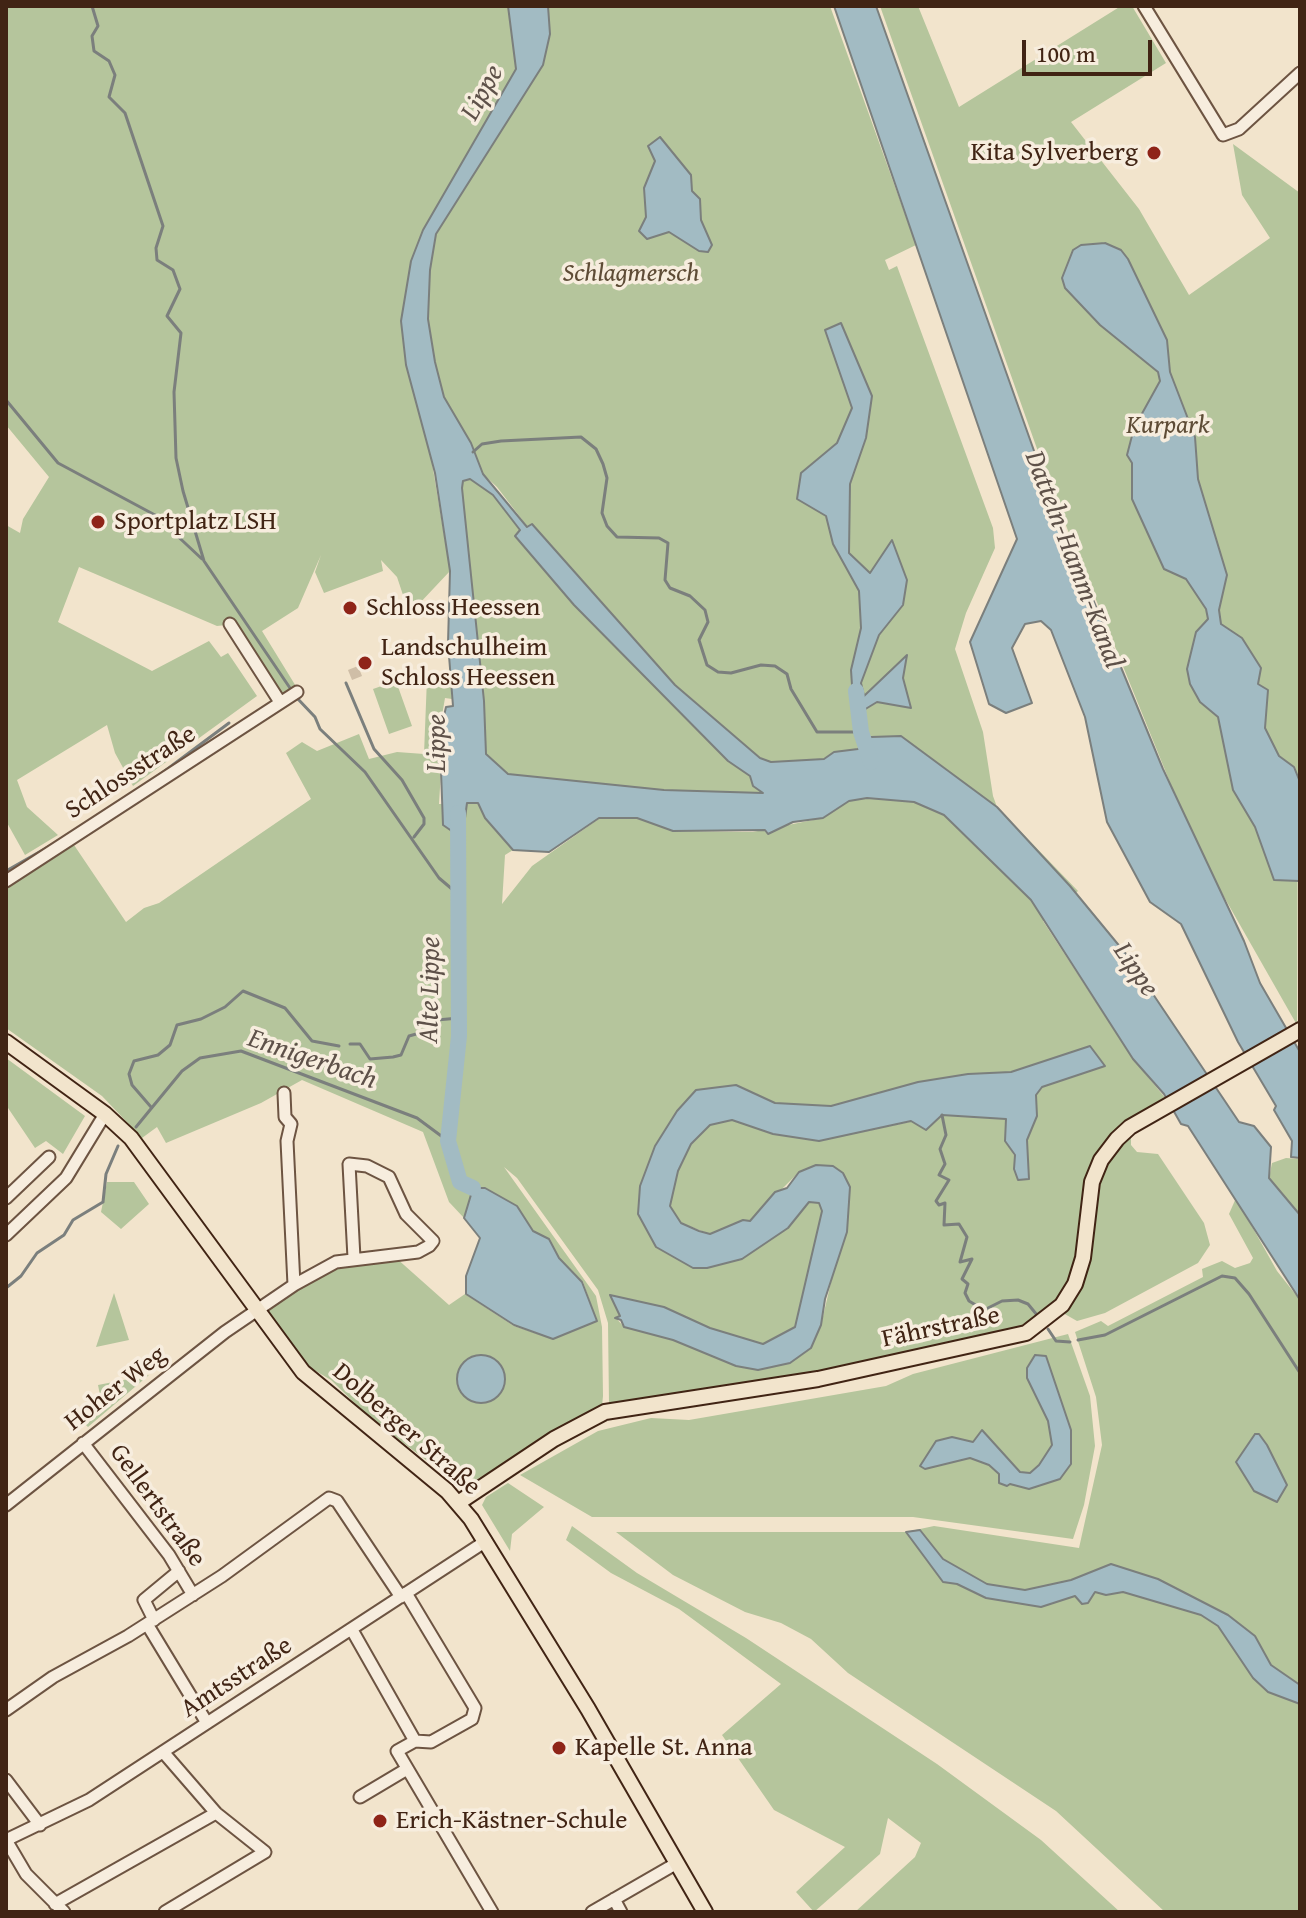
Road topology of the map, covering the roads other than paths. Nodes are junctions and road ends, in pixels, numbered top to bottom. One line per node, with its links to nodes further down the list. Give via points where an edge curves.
1 (1144, 6): 2 (street, via 1223,135 1239,129)
2 (1300, 73)
3 (230, 624): 4 (street, Schlossstraße, via 289,697)
4 (6, 881)
5 (1300, 1030): 16 (main road, Fährstraße, via 1124,1131 1101,1160 1091,1191 1075,1284 1062,1305 1026,1333 818,1379 605,1412 563,1433)
6 (6, 1042): 8 (main road, Dolberger Straße)
7 (284, 1093): 13 (street, via 285,1117 291,1124 287,1141)
8 (105, 1114): 11 (street, via 66,1178); 14 (main road, Dolberger Straße, via 131,1138)
9 (49, 1157): 10 (street)
10 (6, 1198)
11 (6, 1235)
12 (354, 1258): 12 (street, Hoher Weg, via 352,1209 349,1164 389,1177 406,1214 433,1241 418,1252); 13 (street, Hoher Weg)
13 (294, 1285): 14 (street, Hoher Weg)
14 (255, 1309): 15 (street, Hoher Weg); 16 (main road, Dolberger Straße, via 303,1372)
15 (83, 1443): 17 (street, Hoher Weg); 19 (street, Gellertstraße)
16 (458, 1503): 18 (main road, Dolberger Straße)
17 (6, 1505)
18 (486, 1541): 21 (street, Amtsstraße); 34 (main road, Dolberger Straße)
19 (179, 1571): 20 (street, Gellertstraße); 22 (street, via 144,1600)
20 (193, 1595): 21 (street, via 332,1497); 22 (street)
21 (404, 1595): 23 (street, Amtsstraße); 26 (street, via 475,1712 472,1719 431,1742)
22 (150, 1622): 24 (street); 25 (street)
23 (352, 1630): 25 (street, Amtsstraße); 26 (street)
24 (6, 1710)
25 (207, 1723): 27 (street, Amtsstraße)
26 (415, 1741): 28 (street, via 397,1751)
27 (164, 1753): 31 (street); 32 (street, Amtsstraße)
28 (407, 1769): 30 (street); 37 (street)
29 (6, 1780): 32 (street)
30 (360, 1797)
31 (216, 1813): 36 (street); 38 (street, via 265,1852)
32 (40, 1825): 33 (street, Amtsstraße)
33 (6, 1840): 36 (street, via 26,1874)
34 (677, 1863): 35 (street); 42 (main road, Dolberger Straße)
35 (614, 1899): 40 (street); 41 (street)
36 (60, 1908)
37 (489, 1908): 39 (street)
38 (165, 1912)
39 (474, 1912)
40 (592, 1912)
41 (621, 1912)
42 (705, 1912)

